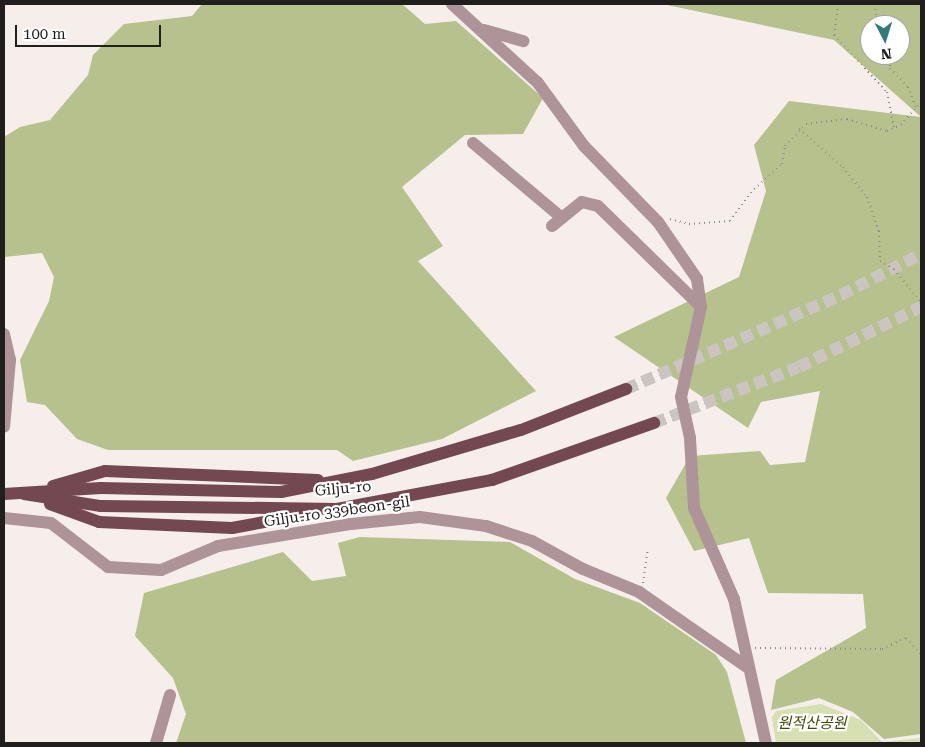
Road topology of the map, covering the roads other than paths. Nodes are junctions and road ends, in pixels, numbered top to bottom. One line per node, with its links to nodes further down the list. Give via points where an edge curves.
1 (452, 4): 2 (street)
2 (477, 27): 3 (street); 7 (street, via 538,83 589,152 658,222 697,279)
3 (523, 41)
4 (473, 143): 5 (street)
5 (562, 218): 6 (street); 7 (street, via 582,202 598,206)
6 (552, 226)
7 (701, 307): 16 (street, via 681,380 694,508 734,599)
8 (4, 334): 11 (street, via 10,360)
9 (626, 388): 13 (main road, Gilju-ro, via 521,430 341,481 105,471)
10 (654, 423): 14 (main road, Gilju-ro, via 492,480)
11 (4, 427)
12 (4, 494): 13 (main road, Gilju-ro)
13 (24, 494): 14 (main road, Gilju-ro, via 101,506); 14 (main road, via 99,522 232,528)
14 (337, 508)
15 (4, 518): 16 (street, Gilju-ro 339beon-gil, via 51,523 108,567 161,570 218,546 351,524 439,519 511,533 633,590)
16 (747, 667): 19 (street)
17 (170, 695): 18 (street)
18 (156, 743)
19 (766, 743)

